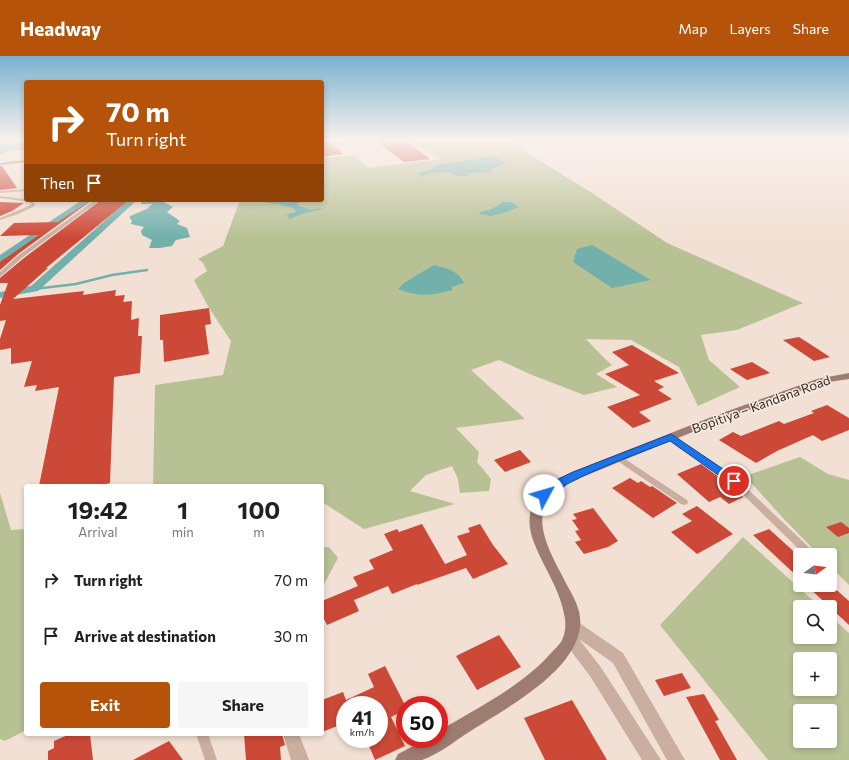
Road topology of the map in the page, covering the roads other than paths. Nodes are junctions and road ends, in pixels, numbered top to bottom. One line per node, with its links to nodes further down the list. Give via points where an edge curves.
1 (24, 190): 2 (lane)
2 (0, 192)
3 (0, 197): 4 (lane)
4 (24, 200)
5 (32, 202): 7 (lane, via 33,206)
6 (95, 202): 8 (lane, via 21,256)
7 (0, 219)
8 (0, 275)
9 (849, 376): 10 (main road, Bopitiya – Kandana Road, via 820,381)
10 (671, 437): 11 (main road, Bopitiya – Kandana Road); 13 (lane, via 734,481)
11 (619, 458): 12 (lane); 14 (main road, Bopitiya – Kandana Road, via 560,483 544,495 537,512 536,527 542,548 570,604)
12 (684, 502)
13 (804, 548)
14 (571, 632): 19 (main road, via 568,645 544,672 495,706); 20 (street); 21 (street, via 618,658)
15 (203, 736): 17 (lane)
16 (292, 736): 18 (street)
17 (210, 760)
18 (300, 760)
19 (404, 760)
20 (652, 760)
21 (676, 760)

